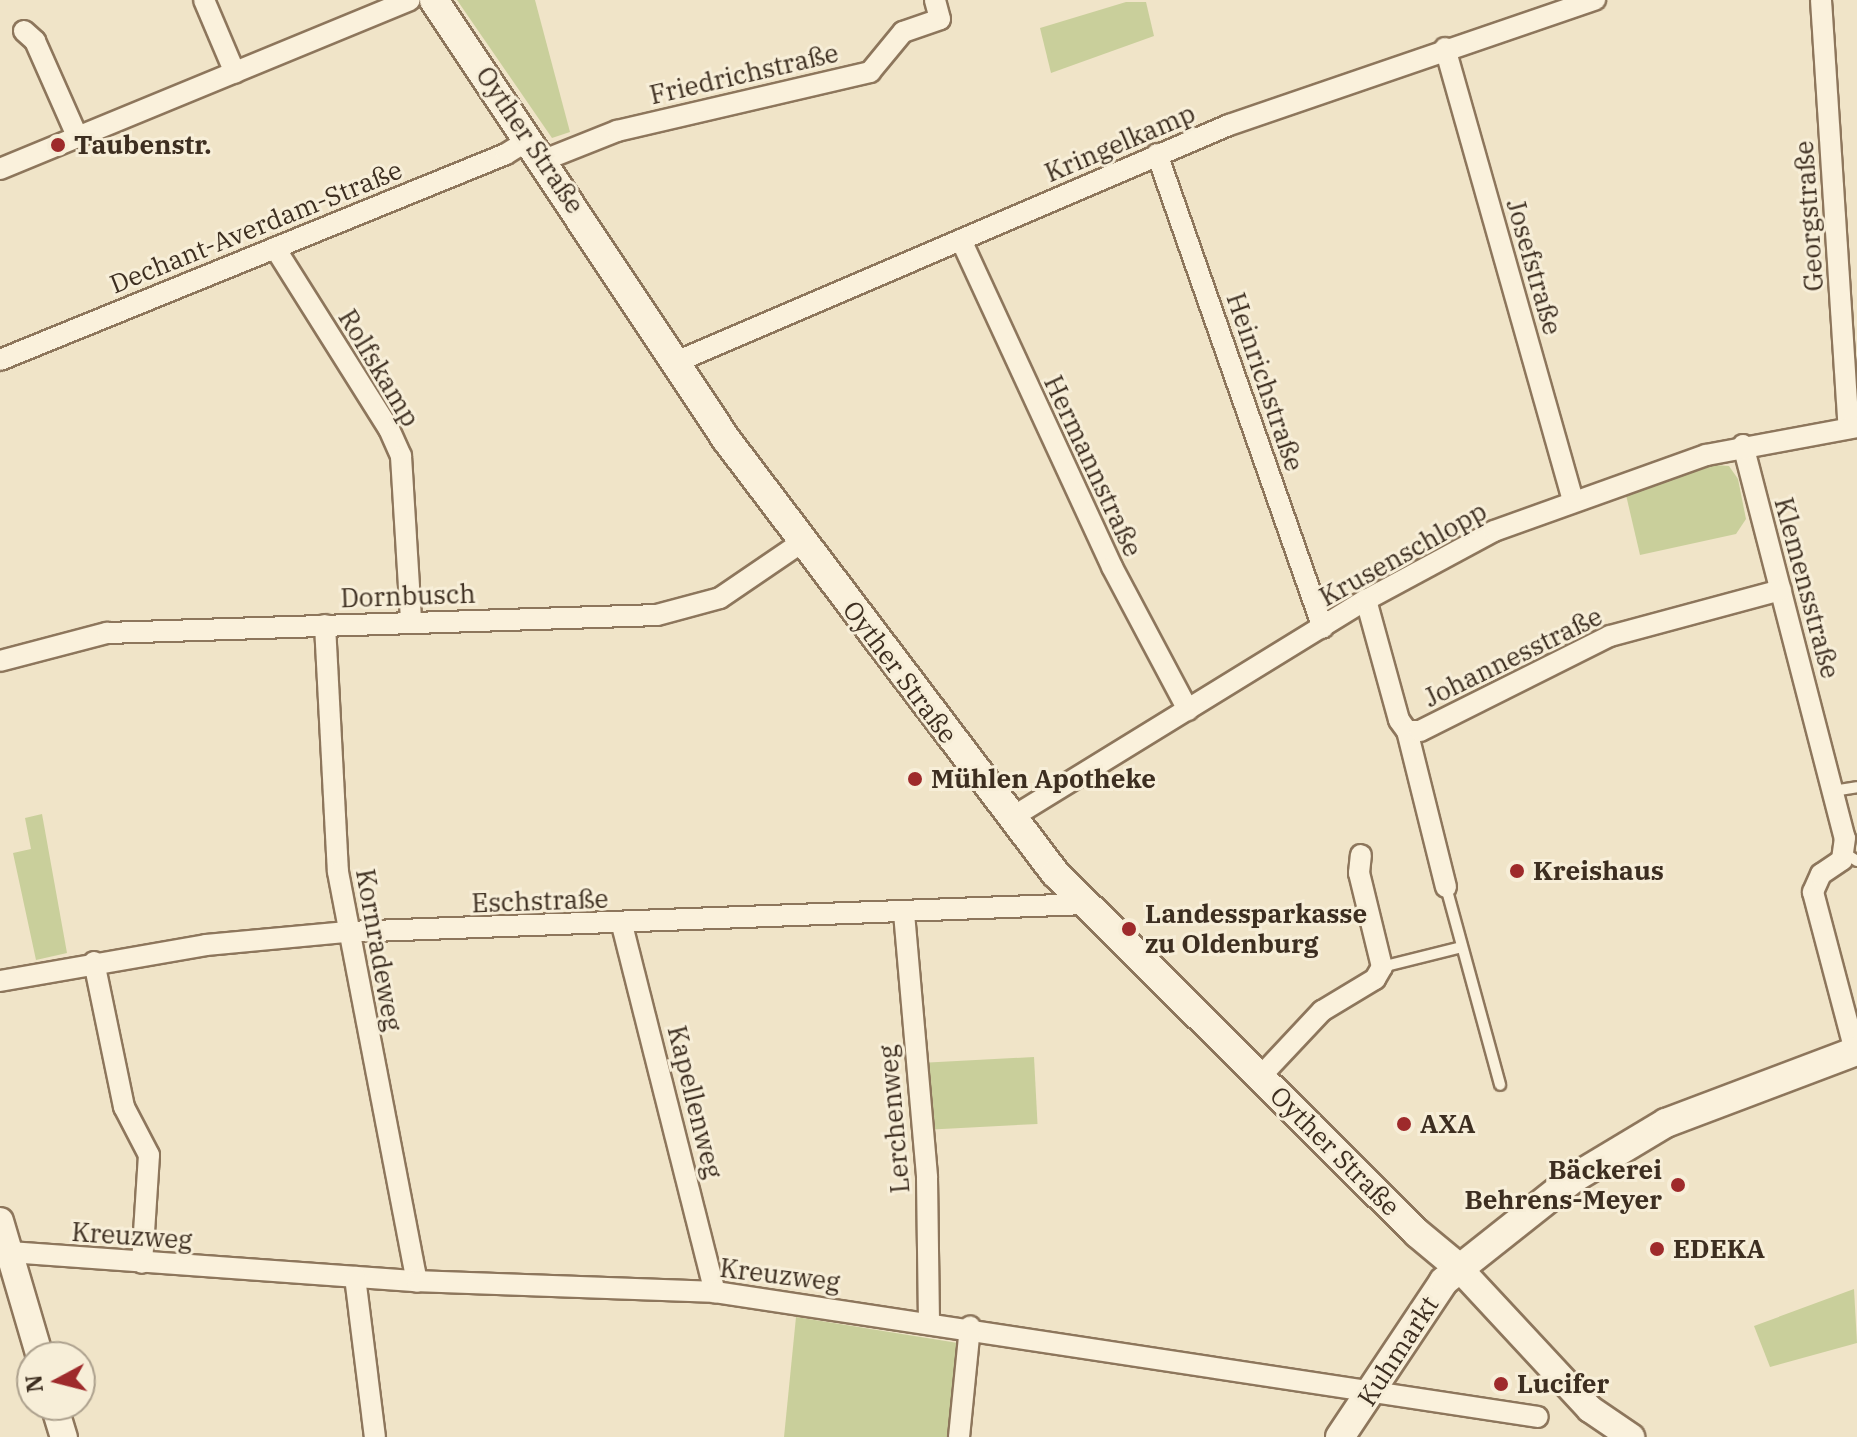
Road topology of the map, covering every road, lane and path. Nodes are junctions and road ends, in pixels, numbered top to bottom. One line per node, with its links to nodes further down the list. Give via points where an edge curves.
1 (204, 0): 9 (street)
2 (410, 0): 9 (street)
3 (434, 0): 11 (main road, Oyther Straße)
4 (1595, 0): 8 (street, Kringelkamp)
5 (1821, 0): 18 (street, Georgstraße)
6 (938, 10): 11 (street, Friedrichstraße, via 903,32 870,72)
7 (24, 31): 10 (street, via 35,41)
8 (1445, 48): 12 (street, Kringelkamp); 20 (street, Josefstraße)
9 (235, 73): 10 (street)
10 (77, 136): 13 (street)
11 (537, 150): 15 (street, Dechant-Averdam-Straße); 17 (main road, Oyther Straße)
12 (1157, 154): 14 (street, Kringelkamp); 26 (street, Heinrichstraße)
13 (0, 169)
14 (961, 240): 17 (street, Kringelkamp); 28 (street, Hermannstraße, via 1112,567)
15 (275, 248): 16 (street, Dechant-Averdam-Straße); 24 (street, Rolfskamp, via 401,456)
16 (0, 360)
17 (676, 362): 21 (main road, Oyther Straße)
18 (1853, 428): 19 (street, Krusenschlopp)
19 (1743, 445): 20 (street, Krusenschlopp); 22 (street, Klemensstraße)
20 (1573, 499): 23 (street, Krusenschlopp, via 1453,551)
21 (802, 542): 24 (street, Dornbusch, via 746,585 691,608 657,615); 32 (main road, Oyther Straße)
22 (1781, 590): 29 (street, Johannesstraße, via 1610,636 1420,731); 31 (street, Klemensstraße)
23 (1366, 600): 26 (street, Krusenschlopp); 29 (street, Johannesstraße, via 1399,720)
24 (411, 621): 25 (street, Dornbusch)
25 (325, 625): 27 (street, Dornbusch, via 107,633); 39 (street, Kornradeweg, via 332,809)
26 (1323, 628): 28 (street, Krusenschlopp)
27 (0, 661)
28 (1188, 710): 32 (street, Krusenschlopp)
29 (1407, 731): 35 (street, Johannesstraße)
30 (1857, 787): 31 (lane)
31 (1833, 791): 34 (street, Klemensstraße)
32 (1011, 818): 36 (main road, Oyther Straße)
33 (1361, 855): 42 (street, via 1359,873)
34 (1851, 857): 44 (street, Klemensstraße, via 1814,881 1813,892)
35 (1446, 887): 40 (lane)
36 (1085, 904): 37 (street, Eschstraße); 45 (main road, Oyther Straße)
37 (904, 913): 38 (street, Eschstraße); 54 (street, Lerchenweg, via 927,1178)
38 (622, 925): 39 (street, Eschstraße); 53 (street, Kapellenweg)
39 (347, 932): 41 (street, Eschstraße); 52 (street, Kornradeweg)
40 (1462, 947): 42 (lane); 46 (lane)
41 (94, 962): 43 (street, Eschstraße); 49 (street, via 124,1107 149,1155)
42 (1382, 967): 45 (street, via 1375,979 1322,1011)
43 (0, 981)
44 (1856, 1051): 50 (main road, Kuhmarkt, via 1666,1123 1574,1178)
45 (1260, 1077): 50 (main road, Oyther Straße)
46 (1500, 1085)
47 (0, 1221): 48 (street)
48 (9, 1252): 49 (street, Kreuzweg); 56 (street)
49 (142, 1263): 51 (street, Kreuzweg)
50 (1458, 1267): 57 (main road, Kuhmarkt); 62 (street, via 1590,1409)
51 (355, 1277): 52 (street, Kreuzweg); 59 (street)
52 (417, 1281): 53 (street, Kreuzweg)
53 (715, 1292): 54 (street, Kreuzweg)
54 (929, 1321): 55 (street, Kreuzweg)
55 (970, 1327): 57 (street, Kreuzweg); 60 (street)
56 (35, 1341)
57 (1370, 1393): 58 (street, Kreuzweg); 61 (main road, Kuhmarkt)
58 (1538, 1417)
59 (375, 1437)
60 (959, 1437)
61 (1340, 1437)
62 (1631, 1437)

